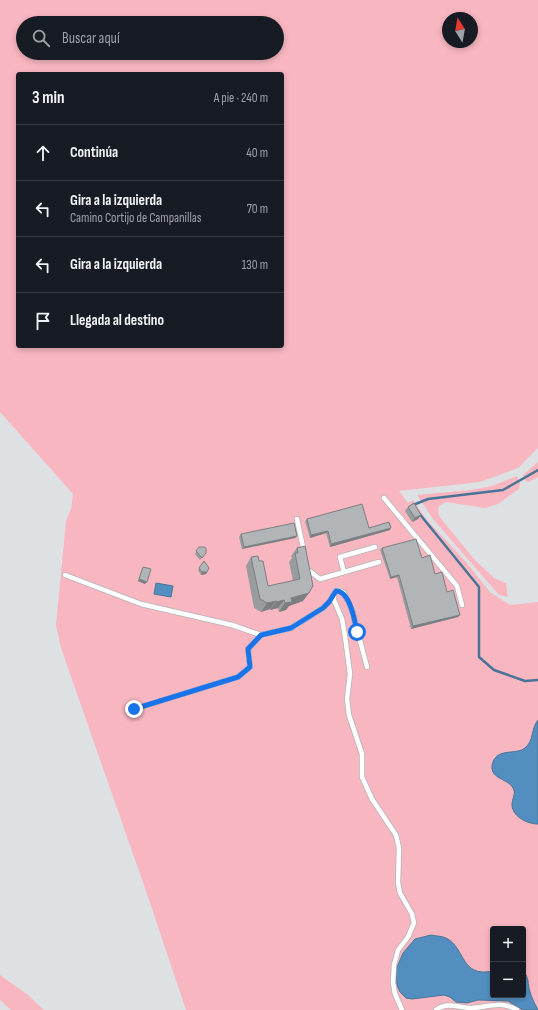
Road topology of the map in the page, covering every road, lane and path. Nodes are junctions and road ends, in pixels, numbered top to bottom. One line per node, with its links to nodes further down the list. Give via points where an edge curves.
1 (384, 498): 10 (lane, via 457,586)
2 (297, 519): 4 (lane)
3 (375, 547): 7 (lane, via 340,557)
4 (306, 558)
5 (380, 562): 7 (lane)
6 (307, 564): 7 (lane, via 308,570 320,579)
7 (344, 572)
8 (65, 575): 11 (lane, via 141,604 232,625)
9 (334, 594): 11 (lane, via 323,608 291,628); 12 (lane, via 336,591 344,593 349,602); 14 (lane, via 345,636 350,674 347,699 349,715 362,754 362,777 372,799 396,835 399,848 400,893 414,923 398,950 394,965 393,983)
10 (462, 605)
11 (261, 635): 13 (lane, via 248,649 250,667 238,677)
12 (367, 667)
13 (134, 709)
14 (402, 1010)
15 (436, 1010): 16 (lane, via 444,1005 470,1008 494,1004)
16 (518, 1010)

